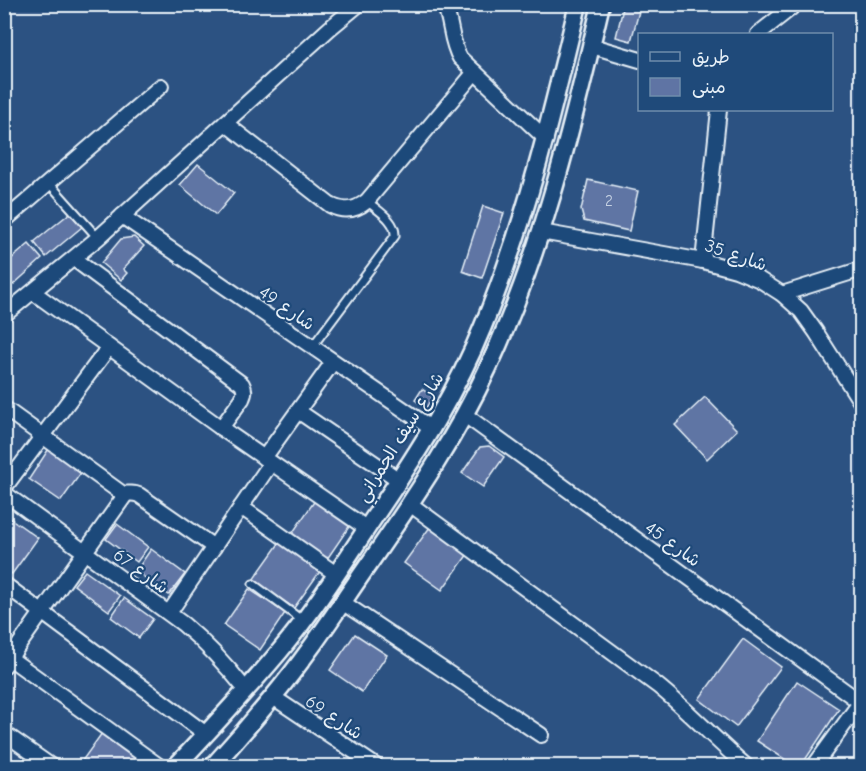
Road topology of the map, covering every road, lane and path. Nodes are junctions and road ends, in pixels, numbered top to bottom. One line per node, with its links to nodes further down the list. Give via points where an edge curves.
1 (359, 4): 12 (street)
2 (444, 4): 9 (street, via 455,50)
3 (578, 4): 13 (street, شارع سيف الحمراني)
4 (602, 4): 7 (street)
5 (796, 4): 6 (street)
6 (759, 33)
7 (592, 46): 8 (street); 18 (street)
8 (638, 60)
9 (475, 72): 13 (street); 15 (street)
10 (161, 86): 14 (street)
11 (719, 111): 21 (street)
12 (225, 123): 15 (street, via 337,209 361,207); 16 (street)
13 (546, 139): 35 (street, شارع سيف الحمراني, via 494,301)
14 (49, 183): 17 (street); 19 (lane)
15 (367, 201): 28 (lane, via 393,224 395,236)
16 (122, 216): 19 (street); 28 (street, شارع 49)
17 (4, 221)
18 (540, 232): 21 (street, شارع 35); 33 (street, via 514,308)
19 (99, 238): 20 (street)
20 (74, 259): 23 (street); 34 (street, via 242,384 243,399)
21 (703, 261): 24 (street, شارع 35, via 760,280)
22 (861, 269): 24 (street)
23 (33, 292): 25 (street); 27 (street)
24 (782, 294): 30 (street, شارع 35, via 801,311)
25 (10, 301): 26 (street)
26 (4, 315)
27 (109, 347): 34 (street); 36 (street)
28 (312, 347): 29 (street, شارع 49)
29 (333, 362): 32 (street); 35 (street, شارع 49)
30 (861, 404)
31 (4, 408): 36 (street)
32 (298, 411): 37 (street); 38 (street)
33 (465, 415): 42 (street); 57 (street, شارع 45)
34 (221, 428): 37 (street)
35 (432, 429): 38 (street, شارع سيف الحمراني)
36 (43, 436): 39 (street); 41 (street)
37 (268, 460): 43 (street); 44 (street)
38 (399, 480): 44 (street, شارع سيف الحمراني)
39 (4, 488)
40 (4, 494): 46 (street, شارع 67)
41 (126, 494): 45 (street, via 139,495); 46 (street)
42 (410, 504): 50 (street); 67 (street, via 658,686)
43 (241, 507): 45 (street); 47 (street)
44 (366, 528): 47 (street, شارع سيف الحمراني)
45 (214, 547): 52 (street)
46 (85, 552): 51 (street); 52 (street, شارع 67)
47 (336, 574): 53 (street, شارع سيف الحمراني)
48 (4, 584): 51 (street)
49 (253, 585): 53 (lane)
50 (342, 602): 56 (street); 60 (street)
51 (42, 613): 54 (street); 59 (street)
52 (169, 614): 55 (street, شارع 67, via 210,649)
53 (303, 621): 55 (street, شارع سيف الحمراني)
54 (6, 660): 64 (street)
55 (246, 690): 59 (street, شارع سيف الحمراني)
56 (273, 697): 61 (street); 66 (street, شارع 69)
57 (861, 701): 62 (street)
58 (4, 734): 63 (street)
59 (206, 734): 65 (street, شارع سيف الحمراني)
60 (541, 735)
61 (218, 764)
62 (818, 765)
63 (51, 766)
64 (159, 766)
65 (176, 766)
66 (376, 766)
67 (746, 766)

